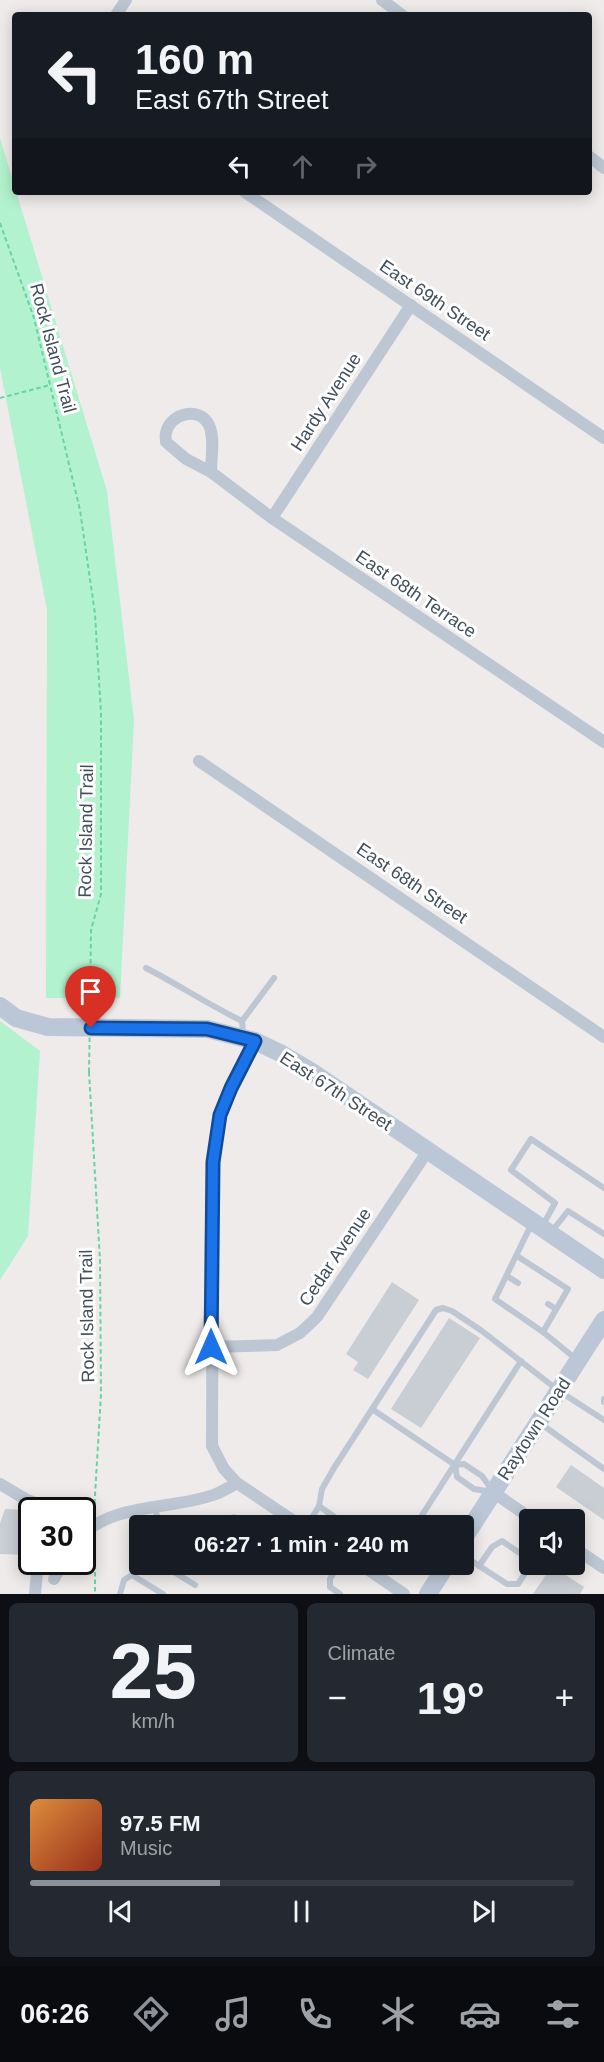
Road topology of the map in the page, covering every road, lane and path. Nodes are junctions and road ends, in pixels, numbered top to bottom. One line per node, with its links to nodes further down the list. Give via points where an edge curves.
1 (382, 0): 2 (street)
2 (398, 12)
3 (592, 159): 4 (street)
4 (604, 168)
5 (249, 195): 7 (street, East 69th Street)
6 (0, 223): 8 (path, Rock Island Trail, via 34,318)
7 (411, 305): 10 (street, East 69th Street); 12 (street, Hardy Avenue)
8 (50, 385): 9 (path); 45 (path, Rock Island Trail, bridge, via 80,510 95,614 101,713 101,894 91,930 90,1013 101,1394)
9 (0, 398)
10 (604, 438)
11 (211, 472): 11 (street, East 68th Terrace, via 186,459 166,442 166,432 173,421 187,413 196,414 208,424); 12 (street, East 68th Terrace)
12 (272, 518): 13 (street, East 68th Terrace)
13 (604, 742)
14 (198, 761): 19 (street, East 68th Street)
15 (146, 968): 18 (lane, via 186,988)
16 (274, 978): 18 (lane)
17 (0, 1006): 18 (street, East 67th Street, via 16,1018 48,1028)
18 (247, 1033): 20 (street, East 67th Street, via 312,1072); 32 (street, via 220,1115 213,1162)
19 (604, 1037)
20 (427, 1152): 22 (street, East 67th Street); 32 (street, Cedar Avenue, via 317,1317 300,1333 277,1345)
21 (604, 1188): 22 (lane, via 531,1139 511,1170 555,1203)
22 (541, 1228): 23 (lane, via 568,1211); 24 (lane); 25 (street, East 67th Street)
23 (604, 1234)
24 (517, 1256): 26 (lane); 29 (lane, via 568,1289)
25 (604, 1270)
26 (507, 1276): 27 (lane); 31 (lane, via 495,1299)
27 (518, 1283)
28 (548, 1304): 29 (lane)
29 (556, 1309): 31 (lane)
30 (604, 1320): 34 (street, Raytown Road)
31 (543, 1332): 34 (lane)
32 (211, 1347): 41 (street, via 212,1446)
33 (521, 1360): 35 (lane); 36 (lane, via 452,1311 436,1310); 39 (lane)
34 (578, 1360): 35 (street, Raytown Road)
35 (559, 1391): 37 (lane); 38 (street, Raytown Road)
36 (372, 1409): 39 (lane); 47 (lane, via 322,1489)
37 (604, 1420)
38 (538, 1422): 40 (lane); 43 (street, Raytown Road)
39 (455, 1465): 43 (lane, via 464,1464 482,1476); 43 (lane, via 457,1477 474,1489); 53 (lane)
40 (604, 1469)
41 (237, 1483): 46 (street, via 215,1494); 50 (street)
42 (0, 1484): 44 (street)
43 (493, 1492): 48 (street); 55 (street, Raytown Road)
44 (22, 1497)
45 (92, 1497)
46 (154, 1506): 49 (lane); 54 (street)
47 (319, 1506): 51 (lane); 52 (lane)
48 (519, 1510)
49 (156, 1515)
50 (285, 1515)
51 (314, 1515)
52 (332, 1515)
53 (423, 1515)
54 (96, 1521)
55 (474, 1522)
56 (519, 1553): 59 (lane, via 502,1542 492,1546)
57 (585, 1555): 60 (street)
58 (474, 1563): 59 (lane)
59 (479, 1566): 69 (lane, via 507,1584 518,1584)
60 (604, 1568)
61 (37, 1575): 73 (street)
62 (56, 1575): 70 (street)
63 (94, 1575): 74 (path, Rock Island Trail)
64 (178, 1575): 72 (lane)
65 (332, 1575): 77 (lane, via 330,1587)
66 (375, 1575): 71 (street)
67 (383, 1575): 71 (lane)
68 (440, 1575): 79 (street)
69 (524, 1575)
70 (54, 1579)
71 (381, 1579): 78 (street)
72 (195, 1586)
73 (35, 1594)
74 (95, 1594)
75 (120, 1594): 76 (lane, via 124,1580 132,1575)
76 (163, 1594)
77 (340, 1594)
78 (404, 1594)
79 (428, 1594)

